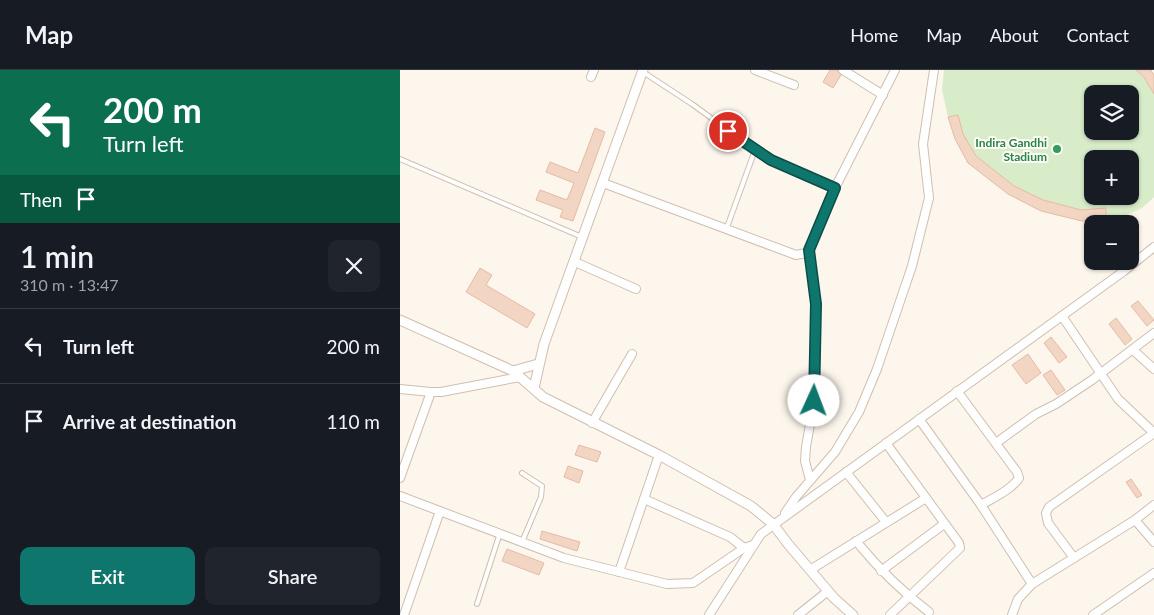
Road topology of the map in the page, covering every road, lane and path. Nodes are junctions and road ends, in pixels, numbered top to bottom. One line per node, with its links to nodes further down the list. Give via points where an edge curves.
1 (755, 70): 6 (street)
2 (843, 70): 7 (street)
3 (895, 70): 7 (street)
4 (934, 70): 40 (street, via 923,144 928,198 912,266 859,412 835,452)
5 (643, 71): 8 (lane); 10 (street)
6 (794, 85)
7 (883, 95): 11 (street)
8 (755, 150): 11 (lane); 12 (lane)
9 (400, 160): 13 (lane)
10 (603, 183): 12 (street); 13 (street)
11 (835, 188): 15 (street)
12 (726, 230): 15 (street, via 796,255)
13 (584, 238): 16 (street)
14 (1154, 247): 18 (street)
15 (809, 250): 40 (street, via 816,304 814,401 805,461)
16 (575, 262): 17 (street); 23 (street)
17 (636, 289)
18 (1062, 316): 25 (street); 30 (street)
19 (400, 320): 26 (street)
20 (1154, 333): 21 (street)
21 (1133, 350): 24 (street); 25 (street)
22 (632, 354): 32 (street)
23 (538, 364): 26 (street); 27 (street)
24 (1154, 368)
25 (1101, 372): 33 (street, via 1118,399); 35 (street)
26 (517, 374): 27 (street); 29 (street, via 456,390)
27 (534, 388): 32 (street, via 543,397)
28 (400, 389): 29 (street)
29 (431, 392): 39 (street)
30 (957, 392): 31 (street); 35 (street)
31 (919, 419): 34 (street); 44 (street)
32 (592, 423): 36 (street)
33 (1154, 433): 57 (street, via 1046,513 1048,523)
34 (886, 443): 37 (street); 42 (street)
35 (996, 443): 44 (street, via 1019,478 1008,489)
36 (659, 455): 43 (street); 48 (street)
37 (846, 472): 48 (street); 49 (street)
38 (522, 473): 53 (lane, via 542,486 542,497)
39 (400, 478)
40 (810, 480): 48 (street)
41 (400, 496): 46 (street)
42 (926, 498): 49 (street); 50 (street)
43 (644, 499): 56 (street, via 730,537); 60 (street)
44 (981, 505): 62 (street)
45 (1154, 505): 47 (street)
46 (440, 511): 51 (street); 67 (street)
47 (1135, 520): 54 (street); 57 (street)
48 (777, 522): 55 (street); 58 (street)
49 (886, 522): 52 (street)
50 (944, 524): 59 (street); 64 (street, via 960,548)
51 (500, 534): 53 (street); 65 (lane)
52 (856, 541): 58 (street); 59 (street)
53 (522, 542): 60 (street, via 564,558)
54 (1154, 542)
55 (753, 545): 56 (street); 68 (street)
56 (744, 548): 60 (street, via 692,583 667,584)
57 (1074, 558): 62 (street)
58 (810, 570): 63 (street)
59 (881, 571): 64 (street)
60 (619, 572)
61 (1154, 573): 73 (street)
62 (1032, 584): 72 (street, via 1018,599)
63 (828, 591): 69 (street); 70 (street)
64 (908, 596): 66 (street); 71 (street)
65 (476, 604)
66 (929, 612)
67 (404, 615)
68 (709, 615)
69 (798, 615)
70 (853, 615)
71 (890, 615)
72 (1012, 615)
73 (1093, 615)

